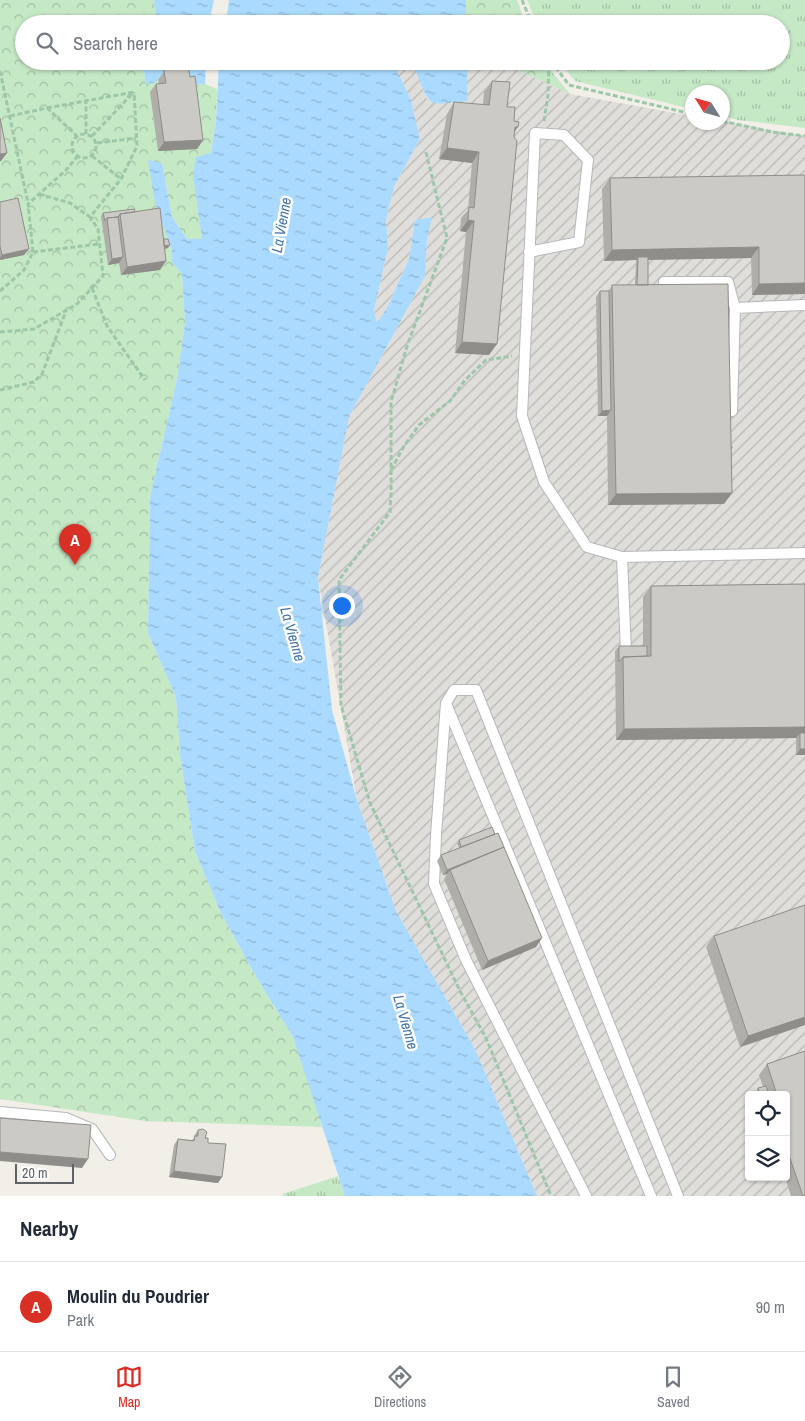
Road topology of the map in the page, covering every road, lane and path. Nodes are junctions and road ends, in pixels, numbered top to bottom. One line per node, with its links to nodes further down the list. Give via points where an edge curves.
1 (522, 0): 2 (path)
2 (528, 15)
3 (549, 70): 13 (path)
4 (557, 70): 9 (path, via 569,85)
5 (0, 71): 10 (path)
6 (134, 92): 7 (path); 15 (path); 17 (path)
7 (86, 101): 8 (path); 12 (path)
8 (47, 108): 10 (path); 14 (path)
9 (685, 112)
10 (10, 116): 24 (path)
11 (730, 123): 16 (path)
12 (86, 134): 14 (path); 15 (path)
13 (542, 134): 28 (lane, via 535,133); 28 (lane, via 564,135 588,160 579,242)
14 (77, 136): 21 (path, via 72,143)
15 (92, 136): 18 (path)
16 (805, 136)
17 (136, 138): 18 (path); 22 (path, via 137,146)
18 (98, 143): 20 (path)
19 (426, 152): 40 (path, via 447,238 407,346 391,402)
20 (92, 156): 21 (path, via 85,160); 22 (path)
21 (77, 157): 23 (path)
22 (121, 179): 25 (path)
23 (39, 194): 24 (path); 25 (path, via 70,203)
24 (28, 204): 27 (path)
25 (90, 217): 26 (path, via 98,229)
26 (99, 244): 27 (path); 30 (path, via 102,276)
27 (33, 252): 31 (path, via 24,270)
28 (530, 252): 36 (lane)
29 (664, 282): 33 (lane, via 728,282)
30 (92, 288): 34 (path); 37 (path, via 107,326)
31 (0, 291)
32 (805, 306): 33 (lane)
33 (734, 308): 39 (lane)
34 (67, 310): 35 (path, via 34,329); 38 (path, via 42,374 34,382)
35 (0, 332)
36 (525, 354): 40 (path, via 486,360 465,380 450,401 419,425); 42 (lane, via 522,416 544,482 587,547)
37 (145, 380)
38 (0, 390)
39 (732, 411)
40 (391, 470): 47 (path, via 390,512 339,580 341,705 370,803 460,992 486,1038)
41 (805, 553): 42 (lane)
42 (622, 557): 43 (lane)
43 (626, 652)
44 (446, 703): 48 (lane, via 434,884 466,960); 49 (lane); 50 (lane, via 454,690 476,690)
45 (0, 1112): 46 (lane, via 66,1118 92,1129)
46 (110, 1155)
47 (550, 1196)
48 (586, 1196)
49 (651, 1196)
50 (678, 1196)

